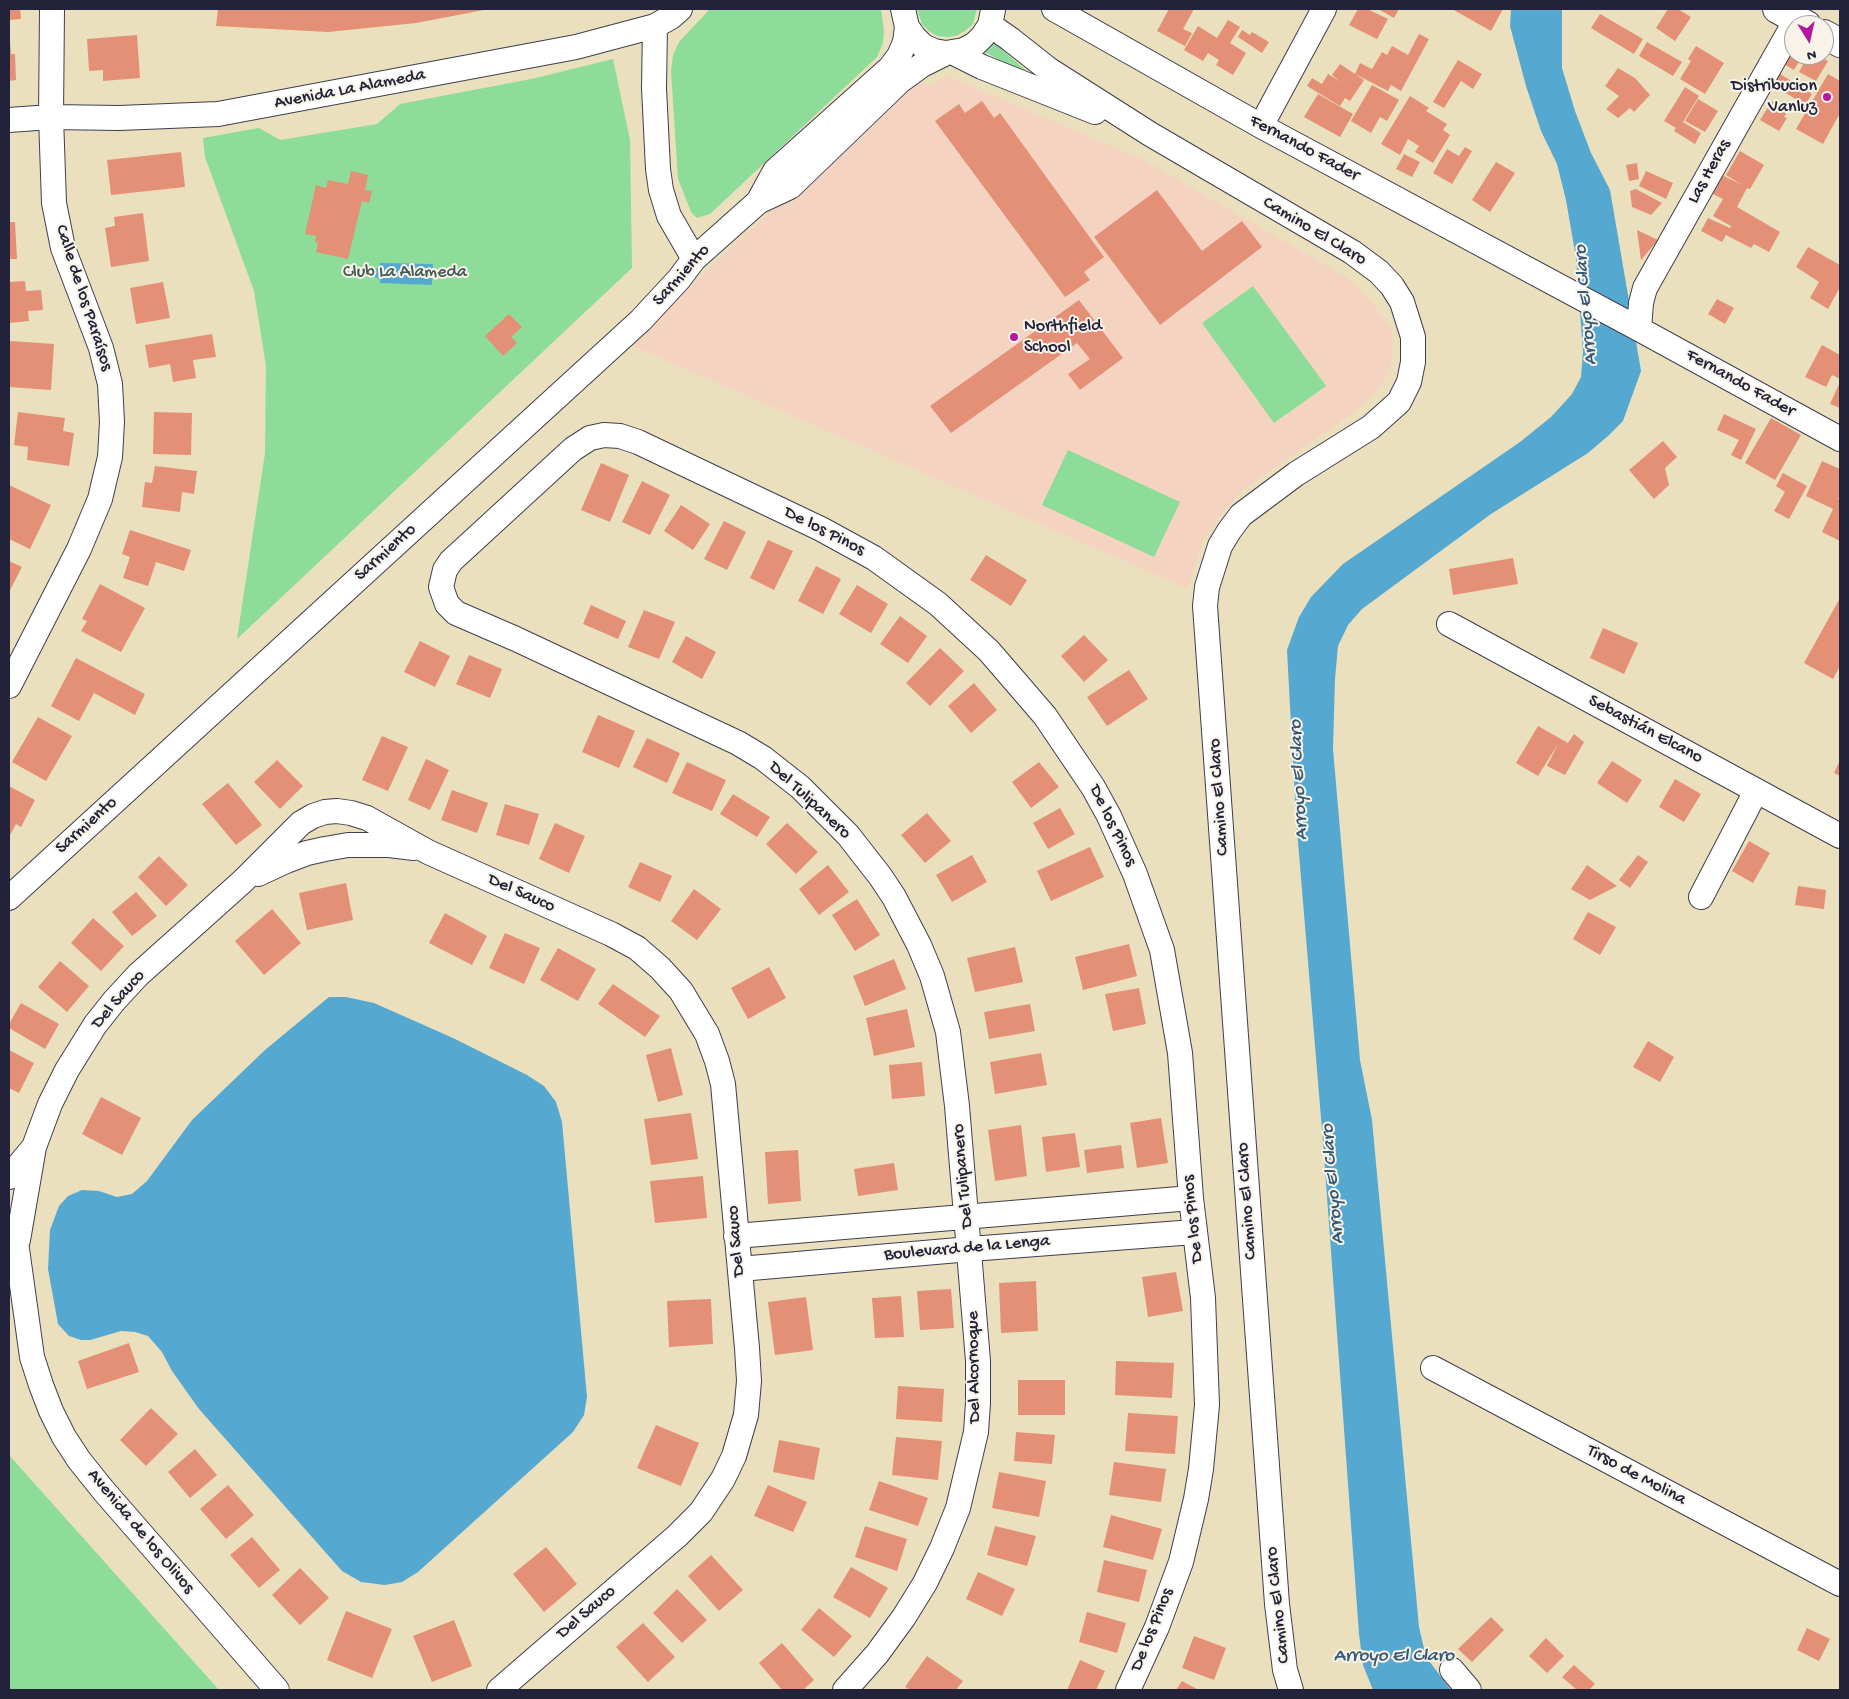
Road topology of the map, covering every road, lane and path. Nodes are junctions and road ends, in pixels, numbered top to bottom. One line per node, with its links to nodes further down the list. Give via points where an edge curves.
1 (52, 9): 10 (street, Calle de los Paraísos)
2 (680, 9): 7 (street, Avenida La Alameda)
3 (1054, 9): 12 (street, Fernando Fader)
4 (1324, 9): 12 (street)
5 (991, 17): 9 (street, Sarmiento, via 984,36 975,44); 13 (street, Camino El Claro, via 1010,39 1048,69)
6 (905, 18): 9 (street, Camino El Claro, via 914,37 923,46); 14 (street, Sarmiento, via 905,42 890,68 776,171)
7 (655, 26): 10 (street, Avenida La Alameda, via 576,47 218,114); 15 (street, via 654,88 661,190 669,216)
8 (1784, 34): 16 (street, Las Heras, via 1645,288)
9 (949, 53): 13 (street, Camino El Claro); 14 (street, Sarmiento, via 922,65 900,81 790,187)
10 (51, 117): 11 (street, Avenida La Alameda); 20 (street, Calle de los Paraísos, via 54,203 58,226 63,248 102,348 110,384 112,431 110,457 100,499 79,549)
11 (9, 120)
12 (1261, 126): 16 (street, Fernando Fader)
13 (1150, 134): 46 (street, Camino El Claro, via 1359,257 1379,272 1402,302 1413,337 1410,376 1399,402 1372,427 1296,474 1241,515 1220,546 1207,587 1205,606 1277,1604)
14 (758, 202): 15 (street, Sarmiento)
15 (694, 259): 26 (street, Sarmiento, via 641,320)
16 (1639, 329): 17 (street, Fernando Fader)
17 (1840, 439)
18 (441, 587): 29 (street, De los Pinos, via 451,561 572,449 590,438 604,435 638,442 835,536 874,558 938,604 989,651 1045,716 1093,787 1135,874 1162,950 1171,995 1180,1053); 31 (street, Del Tulipanero, via 447,604 456,613 712,730 762,758 800,787 848,835 880,876 906,919 941,1003 952,1062)
19 (1449, 624): 21 (street, Sebastián Elcano)
20 (9, 686)
21 (1756, 791): 22 (street, Sebastián Elcano); 25 (street)
22 (1840, 836)
23 (428, 852): 24 (street, Del Sauco, via 397,845 348,845 307,853); 24 (street, Del Sauco, via 367,818 351,813 325,812 301,823); 33 (street, Del Sauco, via 637,948 681,991 707,1034 723,1084)
24 (242, 881): 27 (street, Del Sauco, via 138,975 95,1025 50,1104)
25 (1701, 896)
26 (9, 898)
27 (34, 1147): 28 (street); 35 (street)
28 (9, 1177)
29 (1191, 1198): 31 (street, Boulevard de la Lenga); 32 (street, De los Pinos)
30 (9, 1213): 35 (street, via 14,1220)
31 (968, 1217): 33 (street, Boulevard de la Lenga); 34 (street, Del Tulipanero)
32 (1194, 1232): 34 (street, Boulevard de la Lenga); 45 (street, De los Pinos, via 1202,1298 1207,1405 1201,1469 1181,1562 1157,1627)
33 (736, 1236): 36 (street, Del Sauco)
34 (970, 1249): 36 (street, Boulevard de la Lenga); 44 (street, Del Alcornoque, via 978,1403 976,1432 958,1508 925,1583 904,1617)
35 (15, 1251): 38 (street)
36 (740, 1269): 43 (street, Del Sauco, via 748,1398 741,1435 724,1479 701,1512 677,1536)
37 (9, 1323): 38 (street)
38 (32, 1357): 42 (street, Avenida de los Olivos, via 51,1411 79,1460)
39 (1433, 1368): 40 (street, Tirso de Molina)
40 (1840, 1584)
41 (1452, 1670): 47 (street)
42 (277, 1690)
43 (499, 1690)
44 (845, 1690)
45 (1128, 1690)
46 (1291, 1690)
47 (1469, 1690)

